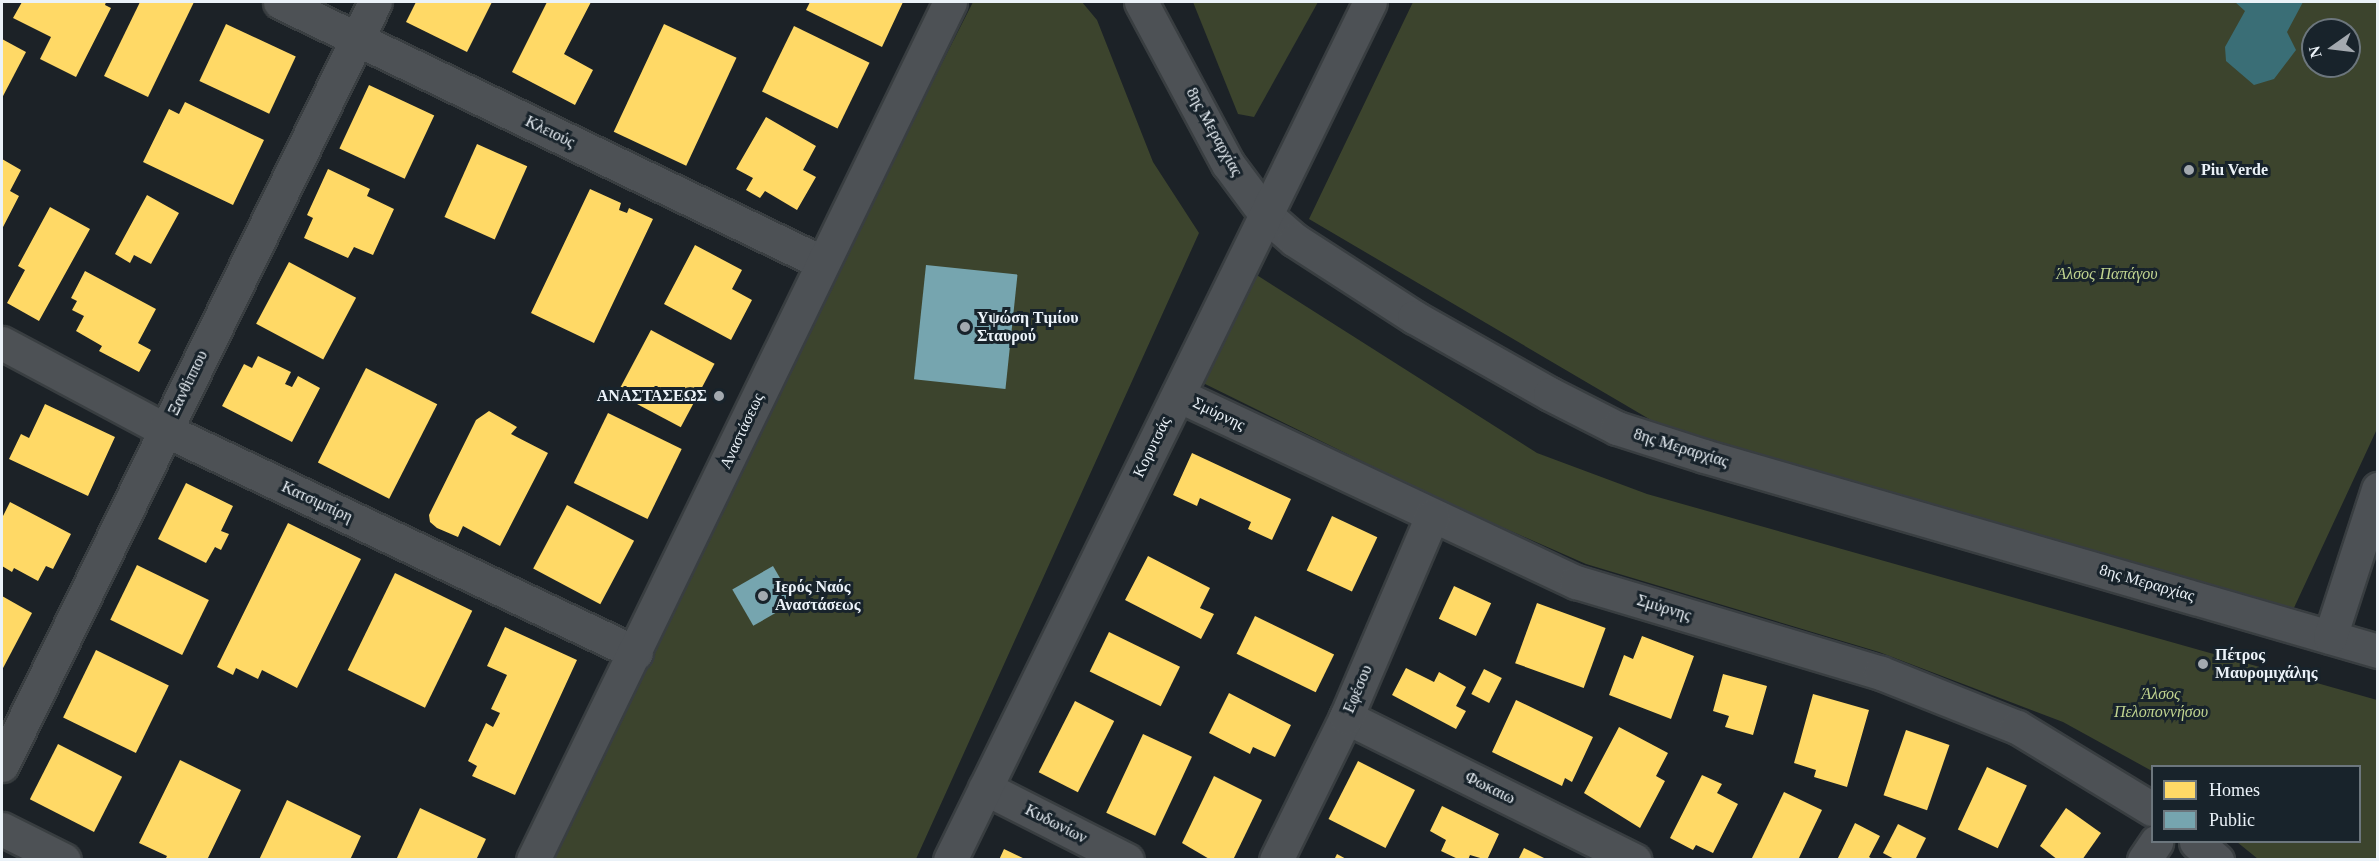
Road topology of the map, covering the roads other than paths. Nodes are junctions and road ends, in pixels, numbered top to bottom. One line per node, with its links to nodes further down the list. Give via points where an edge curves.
1 (280, 2): 6 (street, Κλειούς)
2 (375, 2): 6 (street, Ξανθίππου)
3 (950, 2): 8 (street, Αναστάσεως)
4 (1141, 2): 7 (street, 8ης Μεραρχίας, via 1228,164)
5 (1370, 2): 7 (street, Κορυτσάς)
6 (356, 39): 8 (street, Κλειούς); 11 (street, Ξανθίππου)
7 (1266, 215): 10 (street, Κορυτσάς); 14 (street, 8ης Μεραρχίας, via 1295,240 1414,317 1617,428)
8 (821, 262): 16 (street, Αναστάσεως)
9 (2, 343): 11 (street, Κατσιμπίρη)
10 (1178, 395): 13 (street, Σμύρνης); 19 (street, Κορυτσάς)
11 (165, 430): 16 (street, Κατσιμπίρη); 18 (street, Ξανθίππου)
12 (2378, 489): 14 (street)
13 (1432, 516): 17 (street, Εφέσου); 20 (street, Σμύρνης, via 1576,582 1881,673 2017,727)
14 (2330, 637): 15 (street, 8ης Μεραρχίας)
15 (2378, 651)
16 (636, 653): 25 (street, Αναστάσεως)
17 (1346, 717): 28 (street, Εφέσου); 29 (street, Φωκαιω)
18 (2, 765)
19 (985, 788): 26 (street, Κορυτσάς); 27 (street, Κυδωνίων)
20 (2151, 808)
21 (2, 829): 24 (street)
22 (2155, 843): 30 (street)
23 (2197, 843): 31 (street)
24 (64, 860)
25 (533, 860)
26 (950, 860)
27 (1127, 860)
28 (1276, 860)
29 (1634, 860)
30 (2144, 860)
31 (2217, 860)

